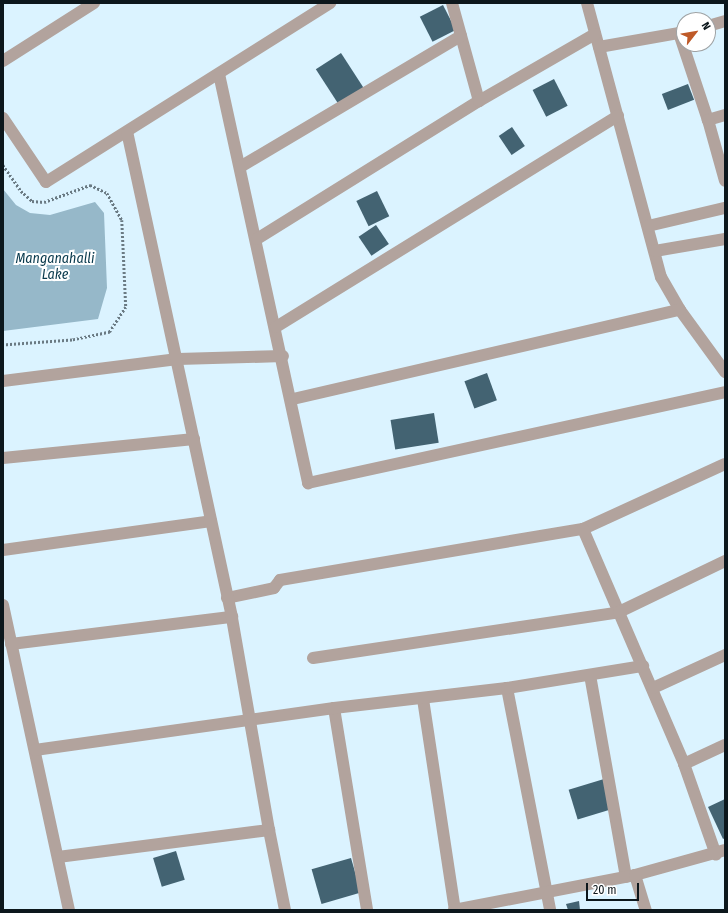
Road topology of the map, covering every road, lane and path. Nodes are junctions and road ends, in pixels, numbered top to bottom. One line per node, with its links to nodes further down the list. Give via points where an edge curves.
1 (94, 3): 10 (street)
2 (330, 3): 11 (street)
3 (452, 3): 7 (street)
4 (587, 3): 6 (street)
5 (676, 33): 8 (street)
6 (595, 34): 8 (street); 12 (street)
7 (461, 36): 12 (street); 19 (street)
8 (599, 47): 14 (street)
9 (687, 52): 16 (street)
10 (3, 61)
11 (219, 74): 17 (street); 19 (street)
12 (479, 101): 24 (street)
13 (725, 115): 16 (street)
14 (618, 116): 22 (street); 27 (street)
15 (3, 118): 17 (street, via 46,182)
16 (708, 120): 20 (street)
17 (127, 134): 30 (street)
18 (3, 165): 28 (path, via 20,191 32,201 44,202 90,185 107,193 122,220 126,307 110,332 72,340)
19 (240, 167): 24 (street)
20 (725, 181)
21 (725, 208): 22 (street)
22 (648, 226): 25 (street)
23 (725, 238): 25 (street)
24 (257, 239): 27 (street)
25 (655, 251): 26 (street, via 661,277)
26 (680, 310): 31 (street); 34 (street)
27 (276, 327): 29 (street)
28 (3, 345)
29 (283, 356): 30 (street); 34 (street)
30 (178, 359): 32 (street); 35 (street)
31 (725, 372)
32 (3, 381)
33 (725, 392): 34 (street, via 308,484)
34 (293, 399)
35 (194, 439): 36 (street); 38 (street)
36 (3, 458)
37 (725, 464): 39 (street)
38 (211, 521): 40 (street); 42 (street)
39 (583, 529): 42 (street, via 280,580 274,588); 44 (street)
40 (3, 550)
41 (725, 562): 44 (street)
42 (228, 598): 45 (street)
43 (3, 604): 46 (street)
44 (619, 612): 48 (street); 49 (street)
45 (232, 617): 46 (street); 55 (street)
46 (11, 644): 57 (street)
47 (725, 654): 52 (street)
48 (313, 658)
49 (644, 666): 50 (street); 52 (street)
50 (590, 675): 51 (street); 62 (street)
51 (507, 688): 53 (street); 63 (street)
52 (653, 688): 58 (street)
53 (423, 699): 54 (street); 68 (street)
54 (334, 708): 55 (street); 67 (street)
55 (251, 722): 57 (street); 59 (street)
56 (725, 745): 58 (street)
57 (35, 750): 61 (street)
58 (684, 764): 60 (street)
59 (269, 830): 61 (street); 66 (street)
60 (720, 852): 62 (street)
61 (58, 857): 65 (street)
62 (630, 876): 63 (street); 70 (street)
63 (545, 893): 64 (street); 69 (street)
64 (480, 908): 68 (street)
65 (69, 910)
66 (285, 910)
67 (367, 910)
68 (454, 910)
69 (550, 910)
70 (646, 910)

